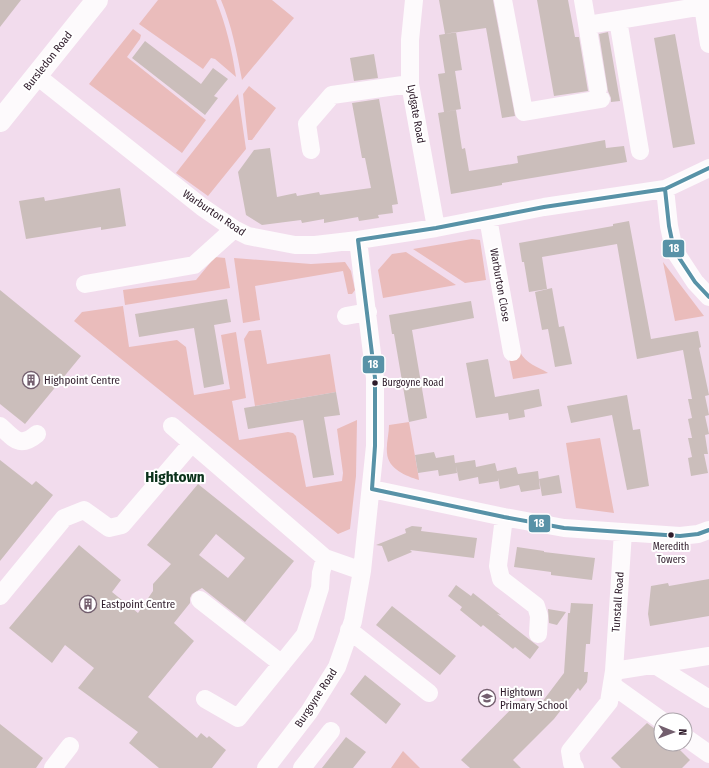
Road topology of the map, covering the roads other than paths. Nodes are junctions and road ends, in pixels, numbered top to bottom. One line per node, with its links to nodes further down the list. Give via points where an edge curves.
1 (97, 0): 9 (main road, Bursledon Road)
2 (414, 0): 10 (street, Lydgate Road, via 410,40)
3 (503, 0): 7 (street, via 524,112 600,94)
4 (583, 0): 7 (street)
5 (702, 3): 6 (street); 8 (street)
6 (618, 20): 7 (street); 13 (street)
7 (588, 25)
8 (709, 44)
9 (37, 76): 11 (main road, Bursledon Road); 18 (street, Warburton Road, via 202,208)
10 (410, 84): 12 (street, via 332,95 307,124); 17 (street, Lydgate Road)
11 (0, 121)
12 (311, 150)
13 (640, 151)
14 (709, 168): 15 (street, Warburton Road)
15 (665, 189): 16 (street, Warburton Road); 21 (street, via 674,250 695,282)
16 (488, 218): 17 (street, Warburton Road); 24 (street, Warburton Close)
17 (436, 228): 19 (street, Warburton Road)
18 (234, 230): 19 (street, Warburton Road, via 248,236 295,245); 20 (street, via 194,265)
19 (358, 240): 22 (street, Burgoyne Road)
20 (85, 284)
21 (709, 297)
22 (368, 312): 23 (street); 29 (street, Burgoyne Road, via 376,378)
23 (346, 316)
24 (512, 352)
25 (0, 426): 27 (street, via 17,441 30,440)
26 (172, 426): 28 (street)
27 (37, 434)
28 (192, 442): 33 (street); 35 (street, via 122,525 110,528 84,510 64,518)
29 (372, 489): 30 (street); 34 (street, Burgoyne Road)
30 (504, 517): 32 (street, via 564,528); 38 (street, via 498,566 501,579 536,606 539,616)
31 (709, 530): 32 (street, via 680,536)
32 (623, 532): 42 (street, Tunstall Road)
33 (325, 558): 34 (street); 40 (street, via 320,588 305,635)
34 (362, 571): 37 (street, Burgoyne Road)
35 (0, 596)
36 (200, 600): 40 (street)
37 (349, 630): 43 (street); 51 (street, Burgoyne Road, via 337,667 309,712)
38 (538, 634)
39 (709, 656): 41 (street)
40 (282, 664): 44 (street, via 238,718)
41 (655, 665): 42 (street); 45 (street)
42 (613, 678): 46 (street); 55 (street, Tunstall Road, via 609,702 570,751)
43 (429, 693)
44 (205, 699)
45 (709, 699)
46 (653, 713)
47 (331, 731): 54 (street)
48 (693, 743): 50 (street)
49 (70, 746): 52 (street)
50 (709, 754)
51 (271, 761): 53 (street)
52 (53, 768)
53 (294, 768)
54 (302, 768)
55 (575, 768)

